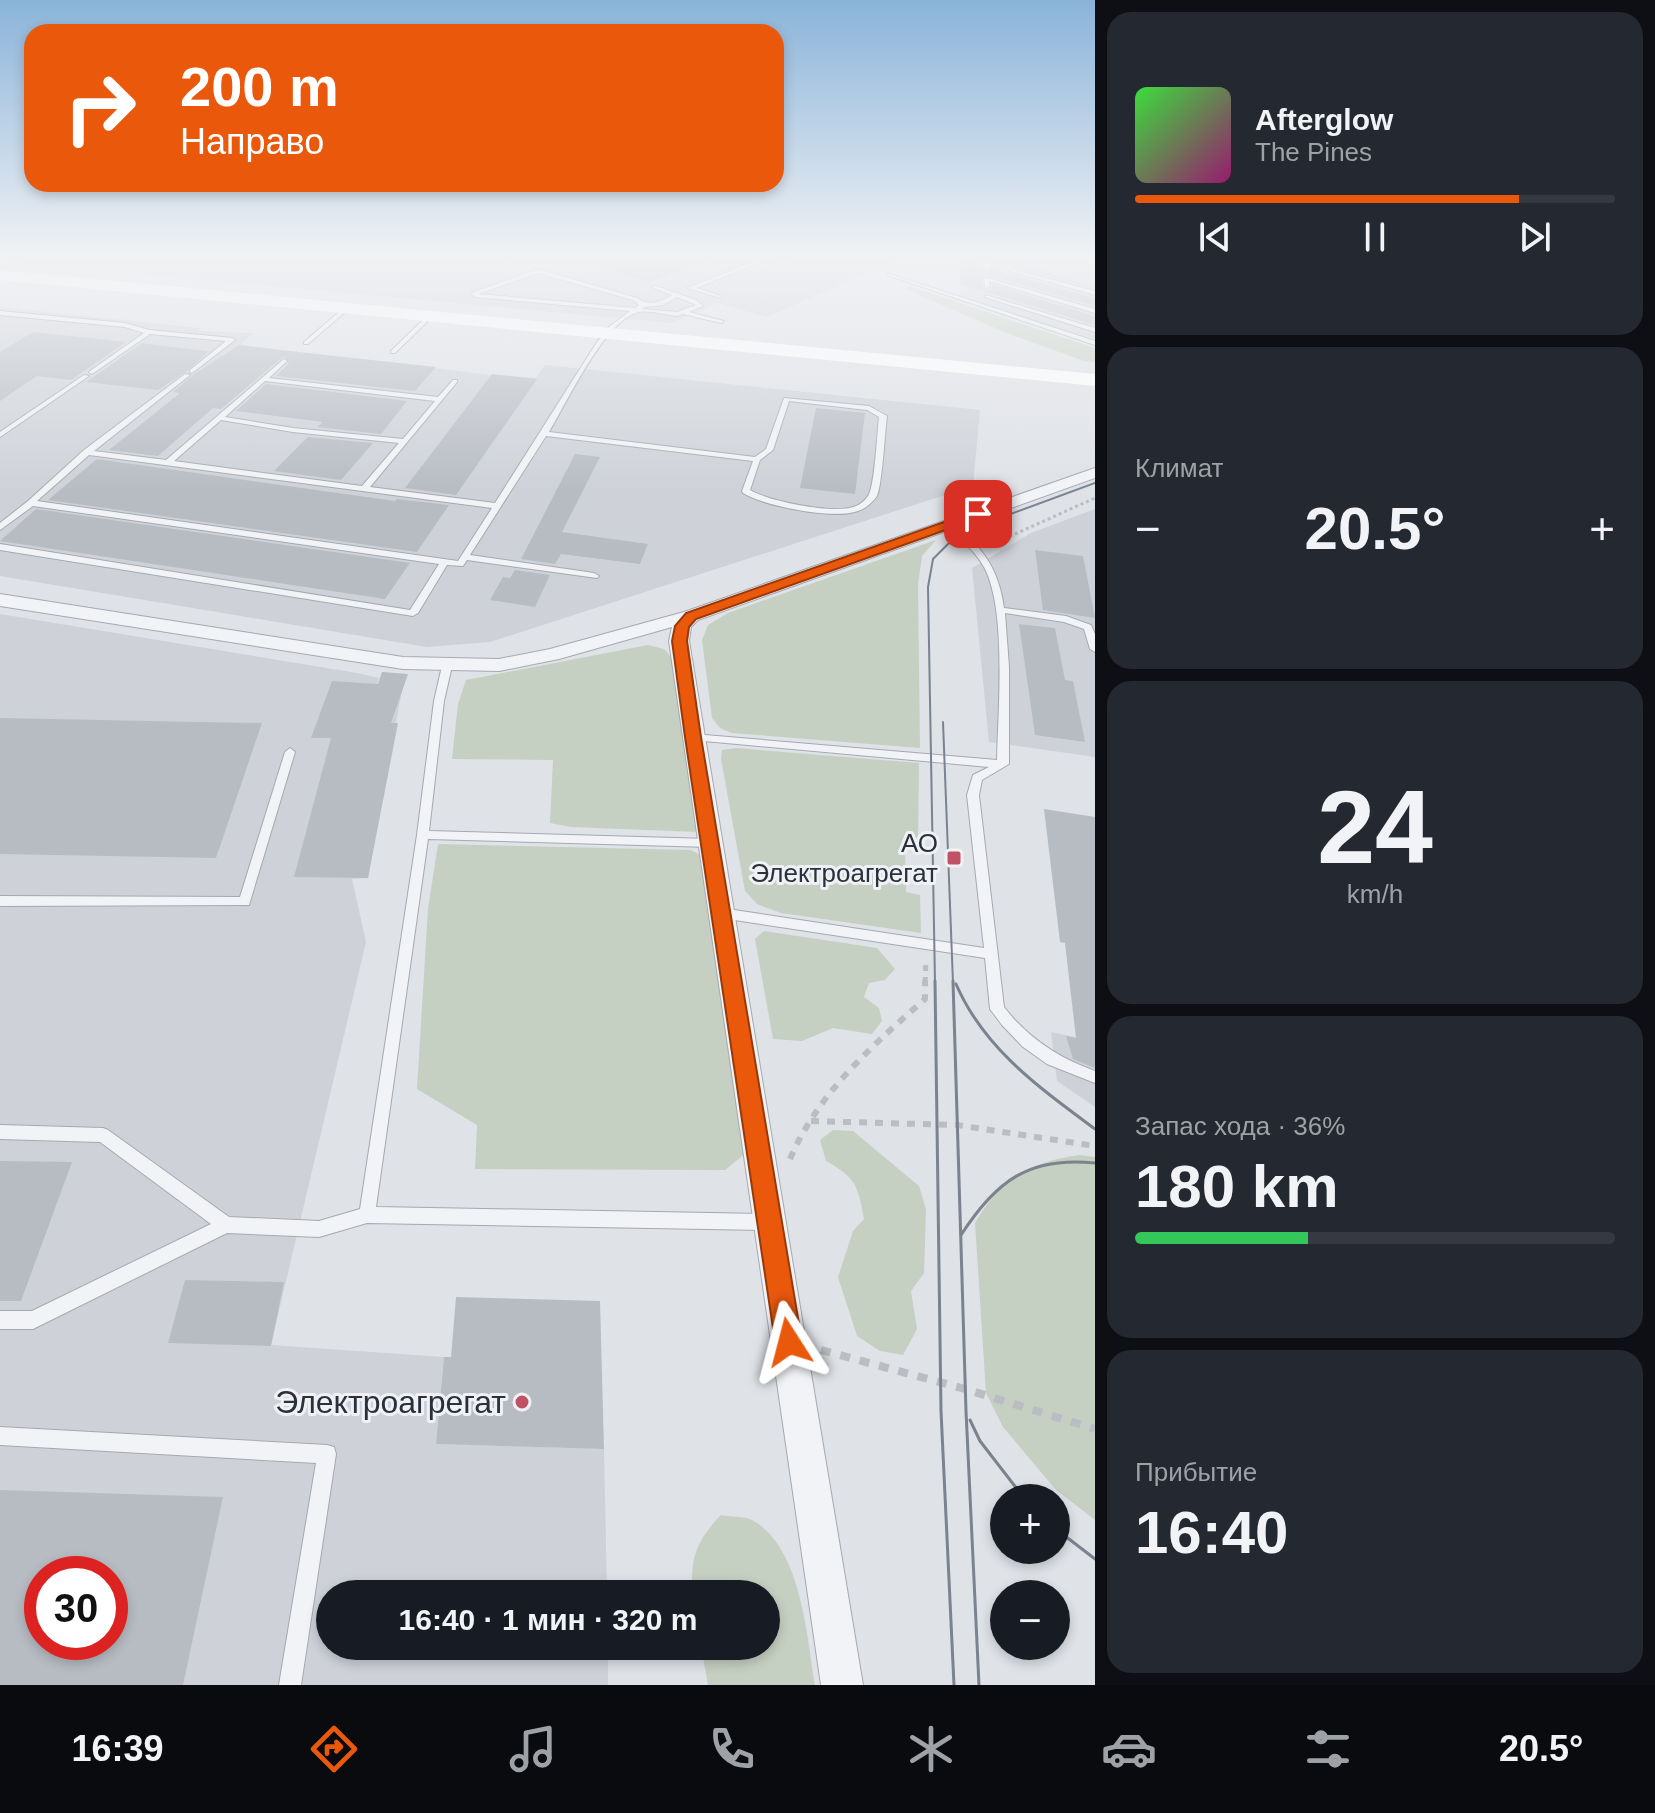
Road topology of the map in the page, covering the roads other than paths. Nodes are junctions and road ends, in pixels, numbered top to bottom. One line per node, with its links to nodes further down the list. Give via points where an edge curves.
1 (145, 335): 18 (lane)
2 (176, 335): 20 (lane, via 232,340)
3 (316, 335): 8 (lane)
4 (411, 335): 10 (lane)
5 (605, 335): 17 (lane)
6 (634, 335): 13 (main road)
7 (1070, 335): 9 (lane)
8 (306, 343)
9 (1095, 343)
10 (393, 352)
11 (284, 361): 12 (lane)
12 (263, 379): 15 (lane); 16 (lane)
13 (1095, 380)
14 (455, 381): 15 (lane)
15 (440, 399): 19 (lane)
16 (219, 418): 19 (lane); 22 (lane)
17 (544, 434): 21 (lane); 26 (lane)
18 (0, 435)
19 (405, 441): 24 (lane)
20 (87, 452): 22 (lane); 25 (lane)
21 (757, 459): 21 (lane, via 746,491 758,500 854,510 874,494 883,416 869,408 786,399 769,450)
22 (167, 463): 24 (lane)
23 (1095, 473): 27 (street)
24 (364, 489): 26 (lane)
25 (31, 503): 28 (lane); 31 (lane)
26 (497, 506): 30 (lane)
27 (948, 524): 34 (lane, via 979,554 992,576); 35 (street)
28 (0, 527)
29 (0, 547): 31 (lane, via 413,613)
30 (464, 557): 31 (lane, via 460,564); 32 (lane)
31 (445, 561)
32 (594, 576)
33 (0, 600): 37 (street)
34 (1001, 610): 36 (lane, via 1066,619 1088,627); 40 (lane)
35 (691, 616): 37 (street, via 552,655 499,665); 38 (street, via 679,641)
36 (1094, 642)
37 (447, 666): 41 (lane)
38 (693, 737): 40 (lane); 42 (street)
39 (290, 752): 43 (lane, via 245,902)
40 (1003, 764): 45 (lane, via 974,785)
41 (423, 835): 42 (lane); 48 (lane)
42 (710, 843): 44 (street)
43 (0, 901)
44 (721, 913): 45 (lane); 49 (street)
45 (990, 954): 46 (lane, via 997,1009 1006,1021 1041,1053)
46 (1095, 1077)
47 (0, 1132): 50 (lane, via 103,1135)
48 (367, 1215): 49 (lane); 50 (lane, via 319,1229)
49 (769, 1222): 54 (street)
50 (226, 1225): 51 (lane, via 33,1320)
51 (0, 1320)
52 (0, 1436): 53 (lane, via 327,1454)
53 (290, 1685)
54 (842, 1685)

